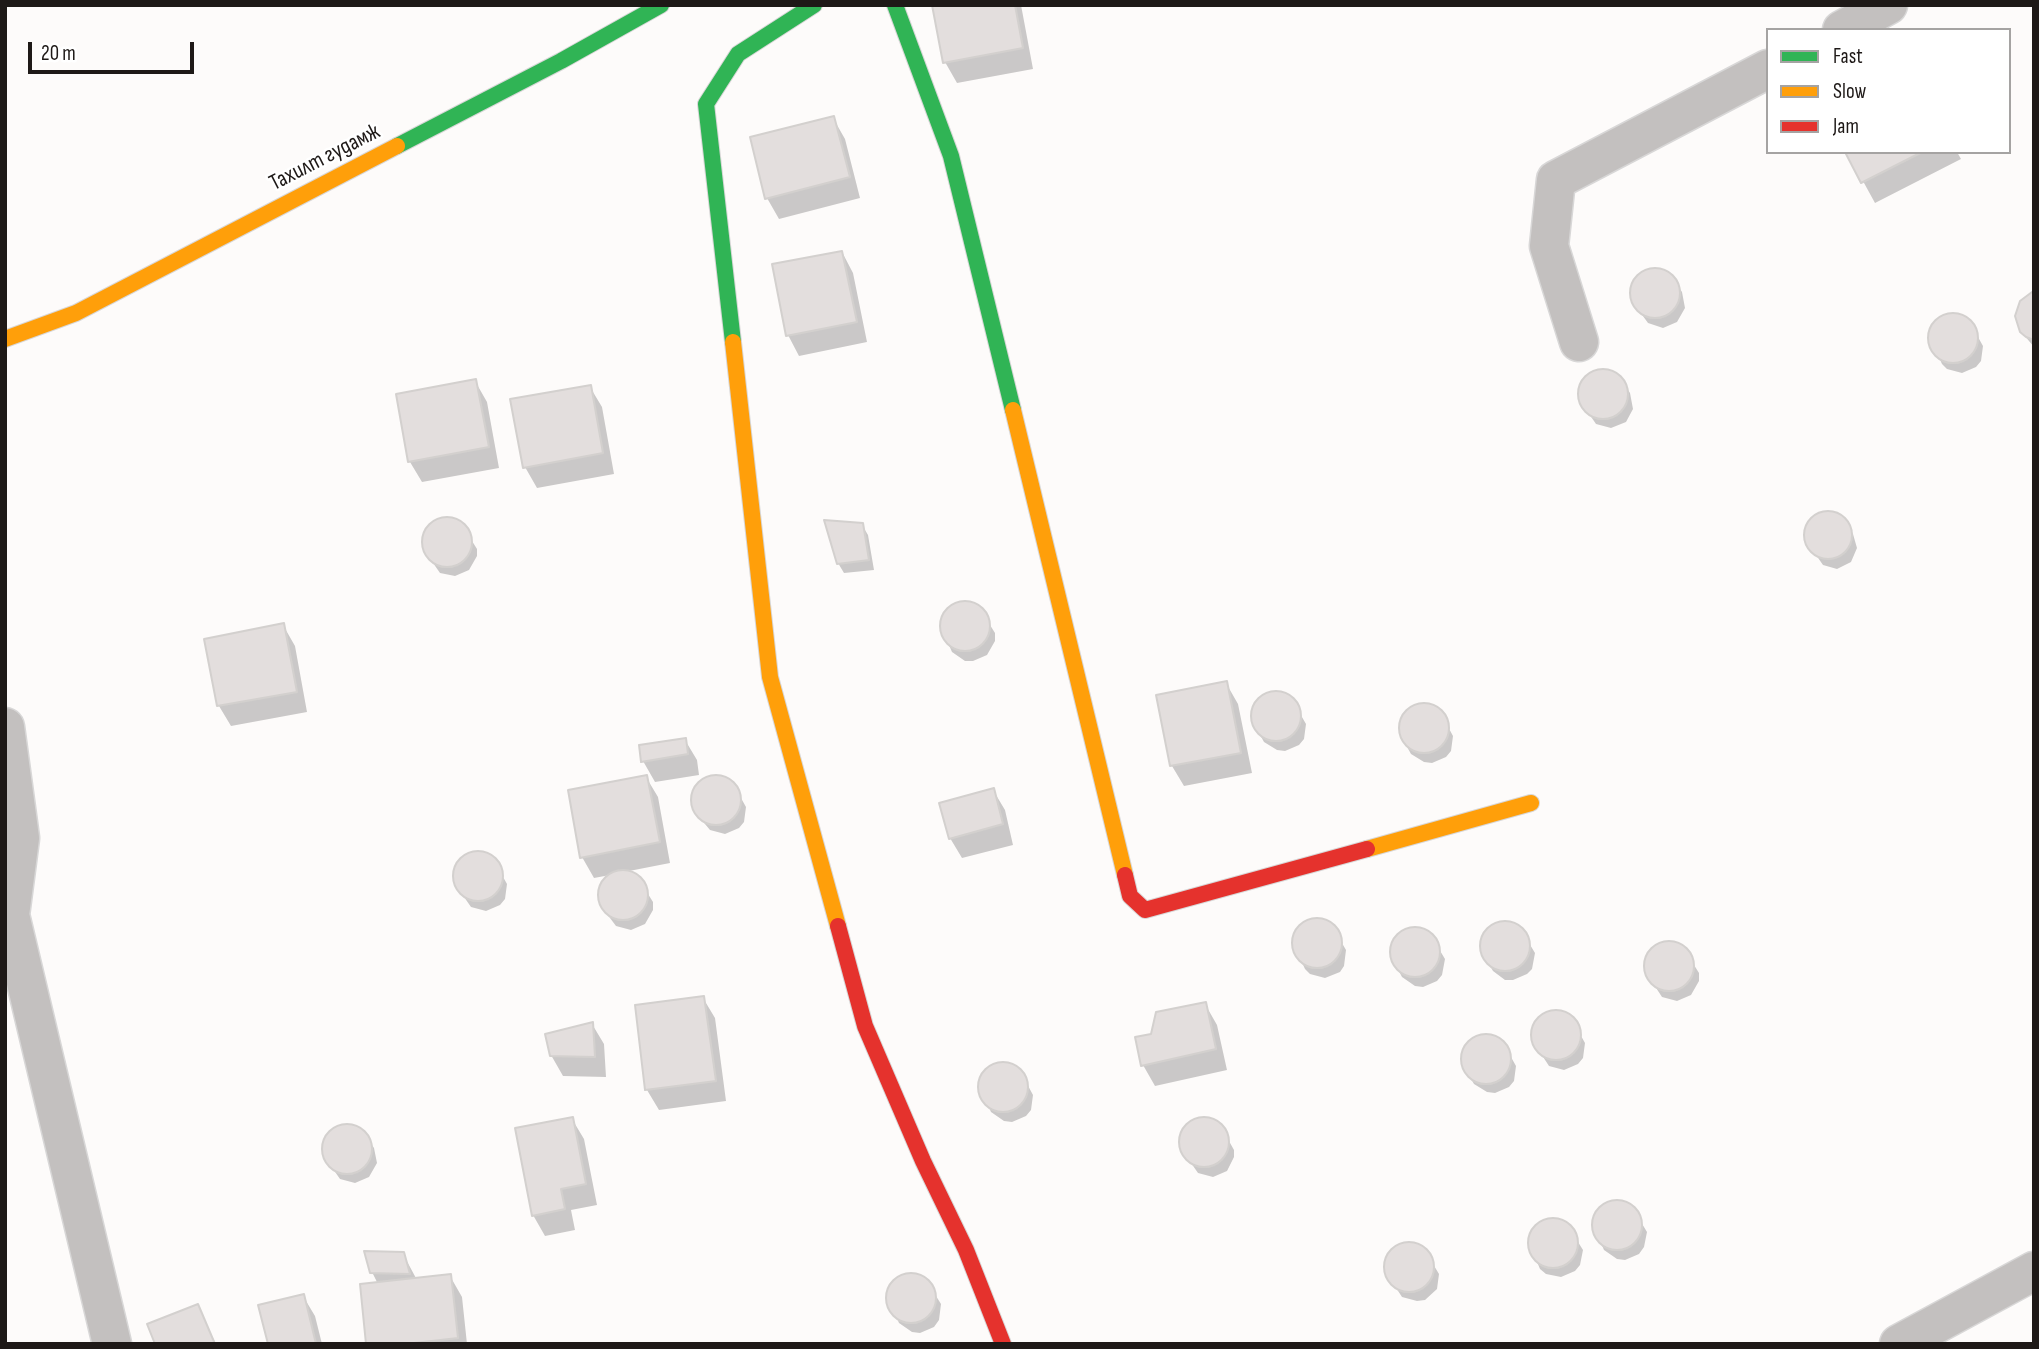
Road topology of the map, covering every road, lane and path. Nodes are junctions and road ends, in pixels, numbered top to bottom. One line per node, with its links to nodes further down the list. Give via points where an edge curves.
1 (661, 5): 7 (street, Тахилт гудамж, via 76,313)
2 (814, 5): 14 (street, via 738,54 706,104 770,677 865,1026)
3 (895, 5): 10 (street, via 951,156 1130,896 1144,910)
4 (1888, 5): 5 (street)
5 (1846, 28)
6 (1766, 70): 8 (street, via 1556,180 1549,246)
7 (5, 339)
8 (1579, 342)
9 (5, 727): 11 (street, via 20,838)
10 (1531, 803)
11 (8, 913): 13 (street)
12 (2034, 1271): 15 (street)
13 (112, 1344)
14 (1003, 1344)
15 (1899, 1344)

